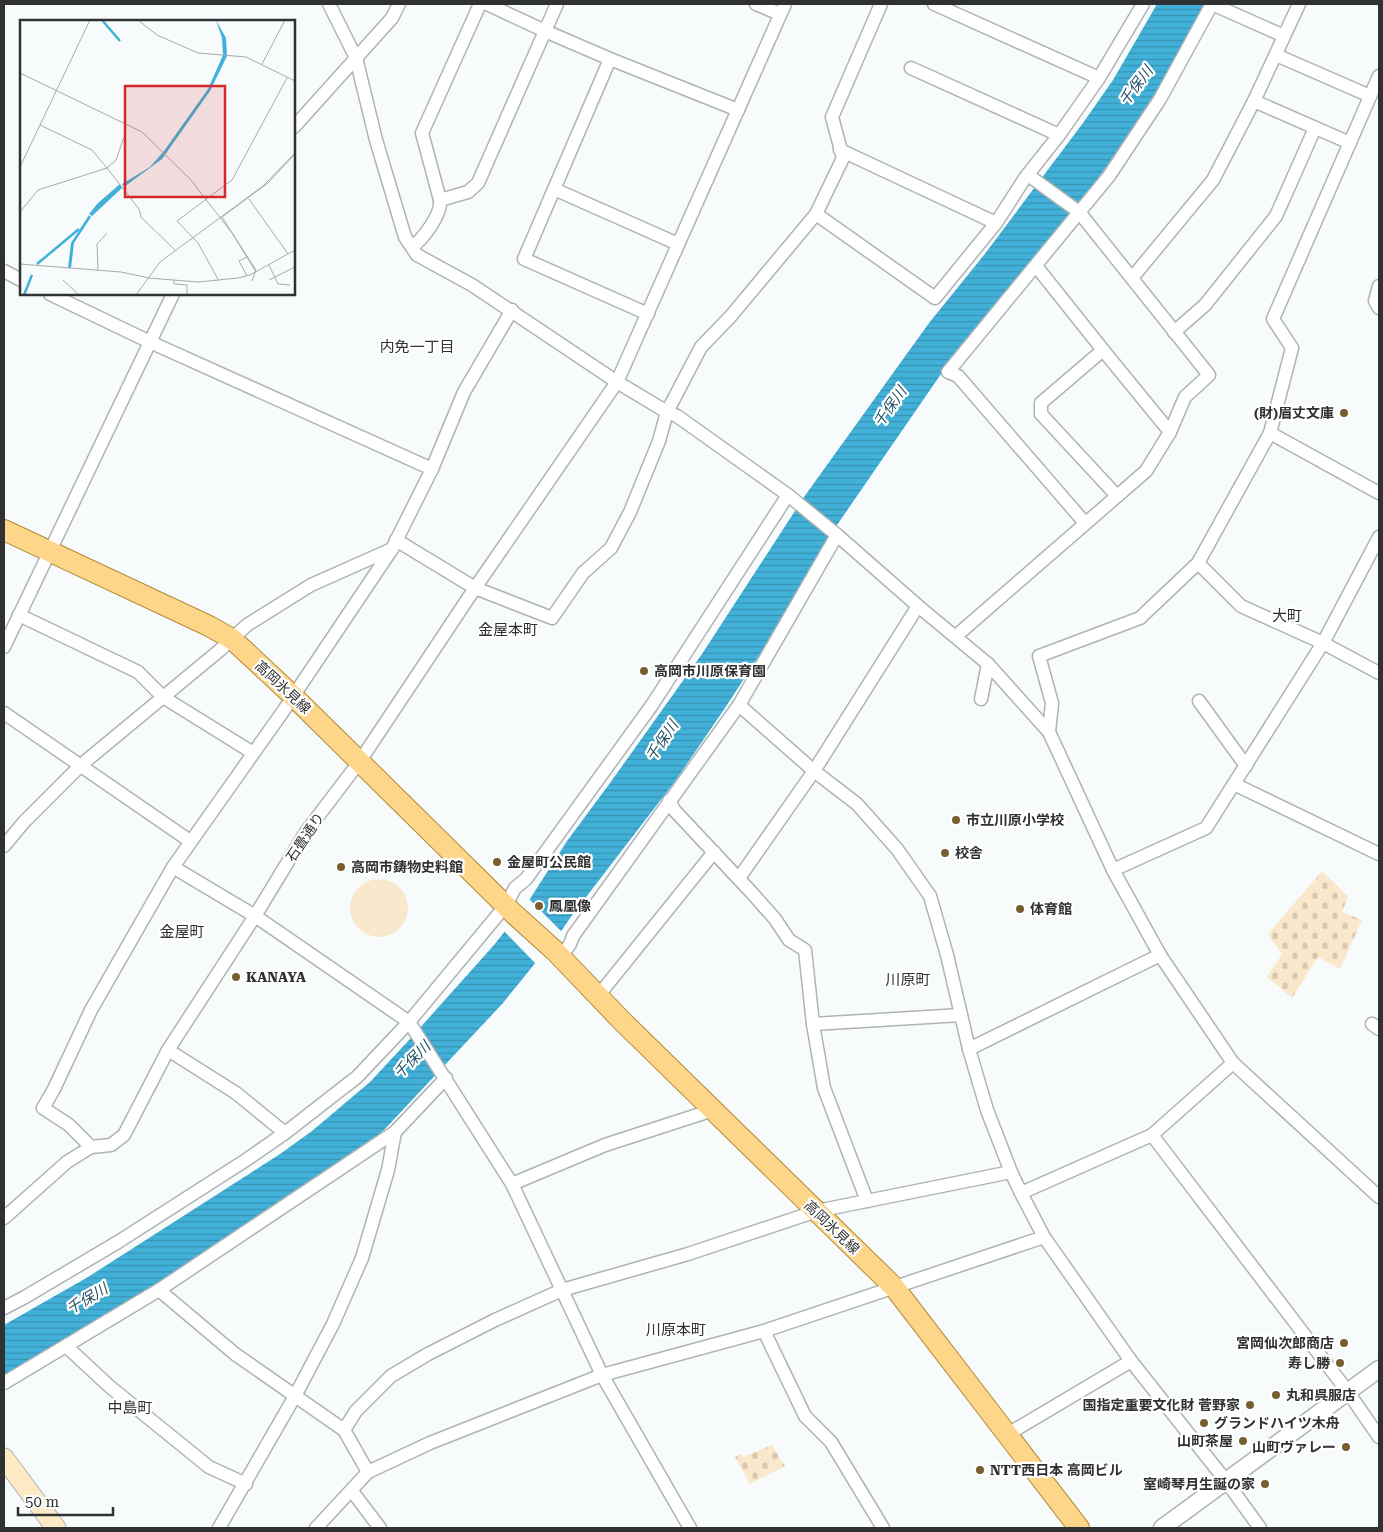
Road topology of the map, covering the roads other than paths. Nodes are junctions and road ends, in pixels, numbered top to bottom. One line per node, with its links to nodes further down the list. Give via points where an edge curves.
1 (329, 4): 16 (street)
2 (399, 4): 16 (street, via 392,18)
3 (480, 4): 31 (street, via 422,133)
4 (488, 4): 13 (street)
5 (557, 4): 13 (street)
6 (756, 4): 12 (street)
7 (881, 4): 28 (street, via 832,117)
8 (934, 4): 20 (street)
9 (1143, 4): 20 (street)
10 (1212, 4): 14 (street); 32 (street, via 1160,99 1109,176)
11 (1299, 4): 14 (street)
12 (783, 9): 23 (street, 石畳通り)
13 (545, 31): 17 (street); 31 (street, via 478,183 468,192)
14 (1284, 36): 15 (street)
15 (1276, 55): 21 (street); 22 (street)
16 (356, 58): 24 (street); 36 (street, via 376,140 405,237)
17 (610, 59): 23 (street); 30 (street)
18 (911, 68): 26 (street)
19 (1379, 76): 21 (street)
20 (1099, 78): 26 (street)
21 (1370, 96): 27 (street)
22 (1254, 101): 25 (street); 39 (street, via 1213,180)
23 (738, 110): 35 (street, 石畳通り)
24 (295, 126)
25 (1315, 128): 27 (street); 47 (street, via 1276,216 1205,305)
26 (1060, 135): 29 (street)
27 (1350, 143): 53 (street, via 1273,319 1292,348)
28 (840, 150): 33 (street, via 843,158); 34 (street)
29 (1032, 177): 32 (street); 34 (street)
30 (554, 190): 35 (street); 46 (street, via 524,260)
31 (440, 200): 36 (street, via 441,207 421,241)
32 (1077, 211): 37 (street); 39 (street)
33 (816, 214): 34 (street, via 936,298); 51 (street, via 701,347)
34 (996, 223)
35 (678, 244): 46 (street, 石畳通り)
36 (412, 247): 45 (street, via 417,255)
37 (1036, 266): 49 (street); 58 (street, via 948,372 958,376)
38 (4, 271): 40 (street)
39 (1132, 278): 47 (street)
40 (20, 279)
41 (1379, 286): 44 (street, via 1375,301)
42 (52, 295): 48 (street)
43 (173, 295): 48 (street)
44 (1379, 308)
45 (512, 310): 50 (street); 54 (street, via 464,392)
46 (648, 314): 50 (street, 石畳通り)
47 (1174, 332): 52 (street, via 1209,375 1185,397)
48 (150, 342): 54 (street); 63 (street)
49 (1103, 350): 52 (street); 56 (street, via 1041,403 1042,414)
50 (617, 382): 51 (street); 65 (street, 石畳通り)
51 (667, 412): 57 (street); 65 (street, via 659,442 630,512 610,548 584,573 552,618)
52 (1170, 432): 56 (street, via 1146,472)
53 (1270, 433): 55 (street); 64 (street)
54 (432, 469): 62 (street)
55 (1379, 493)
56 (1117, 496): 58 (street)
57 (790, 497): 60 (street); 95 (street, via 652,705 526,879 515,888)
58 (1085, 523): 68 (street)
59 (4, 530): 63 (main road, 高岡氷見線)
60 (837, 535): 66 (street); 78 (street)
61 (1379, 537): 70 (street)
62 (394, 544): 65 (street); 69 (street, via 311,585 247,624); 74 (street)
63 (50, 552): 67 (street); 69 (main road, 高岡氷見線)
64 (1198, 563): 70 (street, via 1241,606); 80 (street, via 1140,618 1039,656 1052,703)
65 (475, 588): 82 (street, 石畳通り)
66 (918, 606): 68 (street); 85 (street)
67 (19, 615): 71 (street); 75 (street, via 138,672)
68 (956, 636): 72 (street)
69 (232, 639): 74 (main road, 高岡氷見線); 75 (street)
70 (1323, 643): 73 (street); 84 (street)
71 (4, 648)
72 (988, 664): 76 (street); 80 (street)
73 (1379, 673)
74 (293, 696): 81 (street); 82 (main road, 高岡氷見線)
75 (164, 697): 81 (street); 83 (street)
76 (981, 699)
77 (1199, 701): 84 (street)
78 (739, 705): 85 (street); 87 (street)
79 (4, 713): 83 (street)
80 (1049, 732): 93 (street)
81 (254, 753): 88 (street)
82 (360, 761): 95 (main road, 高岡氷見線); 96 (street, 石畳通り, via 306,832)
83 (81, 765): 88 (street); 89 (street)
84 (1246, 766): 86 (street)
85 (814, 771): 94 (street); 100 (street, via 857,804 897,849 930,896)
86 (1234, 784): 91 (street); 93 (street, via 1206,828)
87 (669, 802): 90 (street); 97 (street, via 570,944)
88 (190, 841): 92 (street)
89 (4, 846)
90 (714, 852): 94 (street); 99 (street)
91 (1379, 852)
92 (173, 868): 96 (street); 111 (street, via 91,1010 43,1108 69,1125)
93 (1113, 870): 98 (street)
94 (739, 878): 102 (street, via 789,940 805,950)
95 (510, 909): 97 (main road, 高岡氷見線); 101 (street)
96 (255, 916): 101 (street); 104 (street, 石畳通り)
97 (558, 954): 99 (main road, 高岡氷見線)
98 (1160, 955): 103 (street); 105 (street)
99 (598, 996): 107 (main road, 高岡氷見線)
100 (961, 1015): 102 (street); 103 (street)
101 (410, 1024): 106 (street); 109 (street, via 357,1077)
102 (813, 1024): 116 (street, via 824,1088)
103 (970, 1049): 112 (street, via 987,1110)
104 (168, 1050): 109 (street, via 236,1093); 111 (street, 石畳通り, via 124,1135 111,1146)
105 (1233, 1063): 110 (street); 114 (street)
106 (444, 1076): 108 (street); 113 (street)
107 (713, 1110): 113 (street, via 605,1145); 117 (main road, 高岡氷見線)
108 (395, 1132): 121 (street); 131 (street, via 388,1170 362,1258 333,1324)
109 (285, 1133): 123 (street, via 118,1242)
110 (1152, 1135): 115 (street); 130 (street)
111 (91, 1147): 118 (street, via 67,1162)
112 (1011, 1172): 115 (street); 116 (street)
113 (512, 1184): 122 (street)
114 (1378, 1191)
115 (1021, 1194): 119 (street)
116 (866, 1202): 117 (street)
117 (816, 1211): 120 (main road, 高岡氷見線); 122 (street, via 688,1254)
118 (4, 1218)
119 (1044, 1237): 120 (street); 126 (street)
120 (894, 1287): 124 (street); 133 (main road, 高岡氷見線)
121 (158, 1290): 125 (street); 131 (street, via 234,1354)
122 (562, 1290): 128 (street); 132 (street, via 444,1346 391,1376 356,1411)
123 (4, 1308)
124 (764, 1331): 128 (street); 145 (street, via 805,1416 831,1442)
125 (66, 1346): 129 (street); 138 (street, via 109,1386 209,1467)
126 (1131, 1361): 133 (street); 137 (street)
127 (1379, 1369): 130 (street)
128 (602, 1375): 136 (street, via 430,1443); 144 (street)
129 (4, 1383)
130 (1348, 1392): 134 (street); 137 (street)
131 (295, 1396): 132 (street); 138 (street)
132 (344, 1430): 136 (street)
133 (1008, 1434): 146 (main road, 高岡氷見線)
134 (1379, 1437)
135 (4, 1458): 140 (main road)
136 (368, 1472): 139 (street)
137 (1226, 1481): 147 (street); 148 (street)
138 (246, 1484): 141 (street)
139 (352, 1491): 142 (street); 143 (street)
140 (56, 1528)
141 (219, 1528)
142 (316, 1528)
143 (380, 1528)
144 (690, 1528)
145 (883, 1528)
146 (1079, 1528)
147 (1162, 1528)
148 (1260, 1528)

